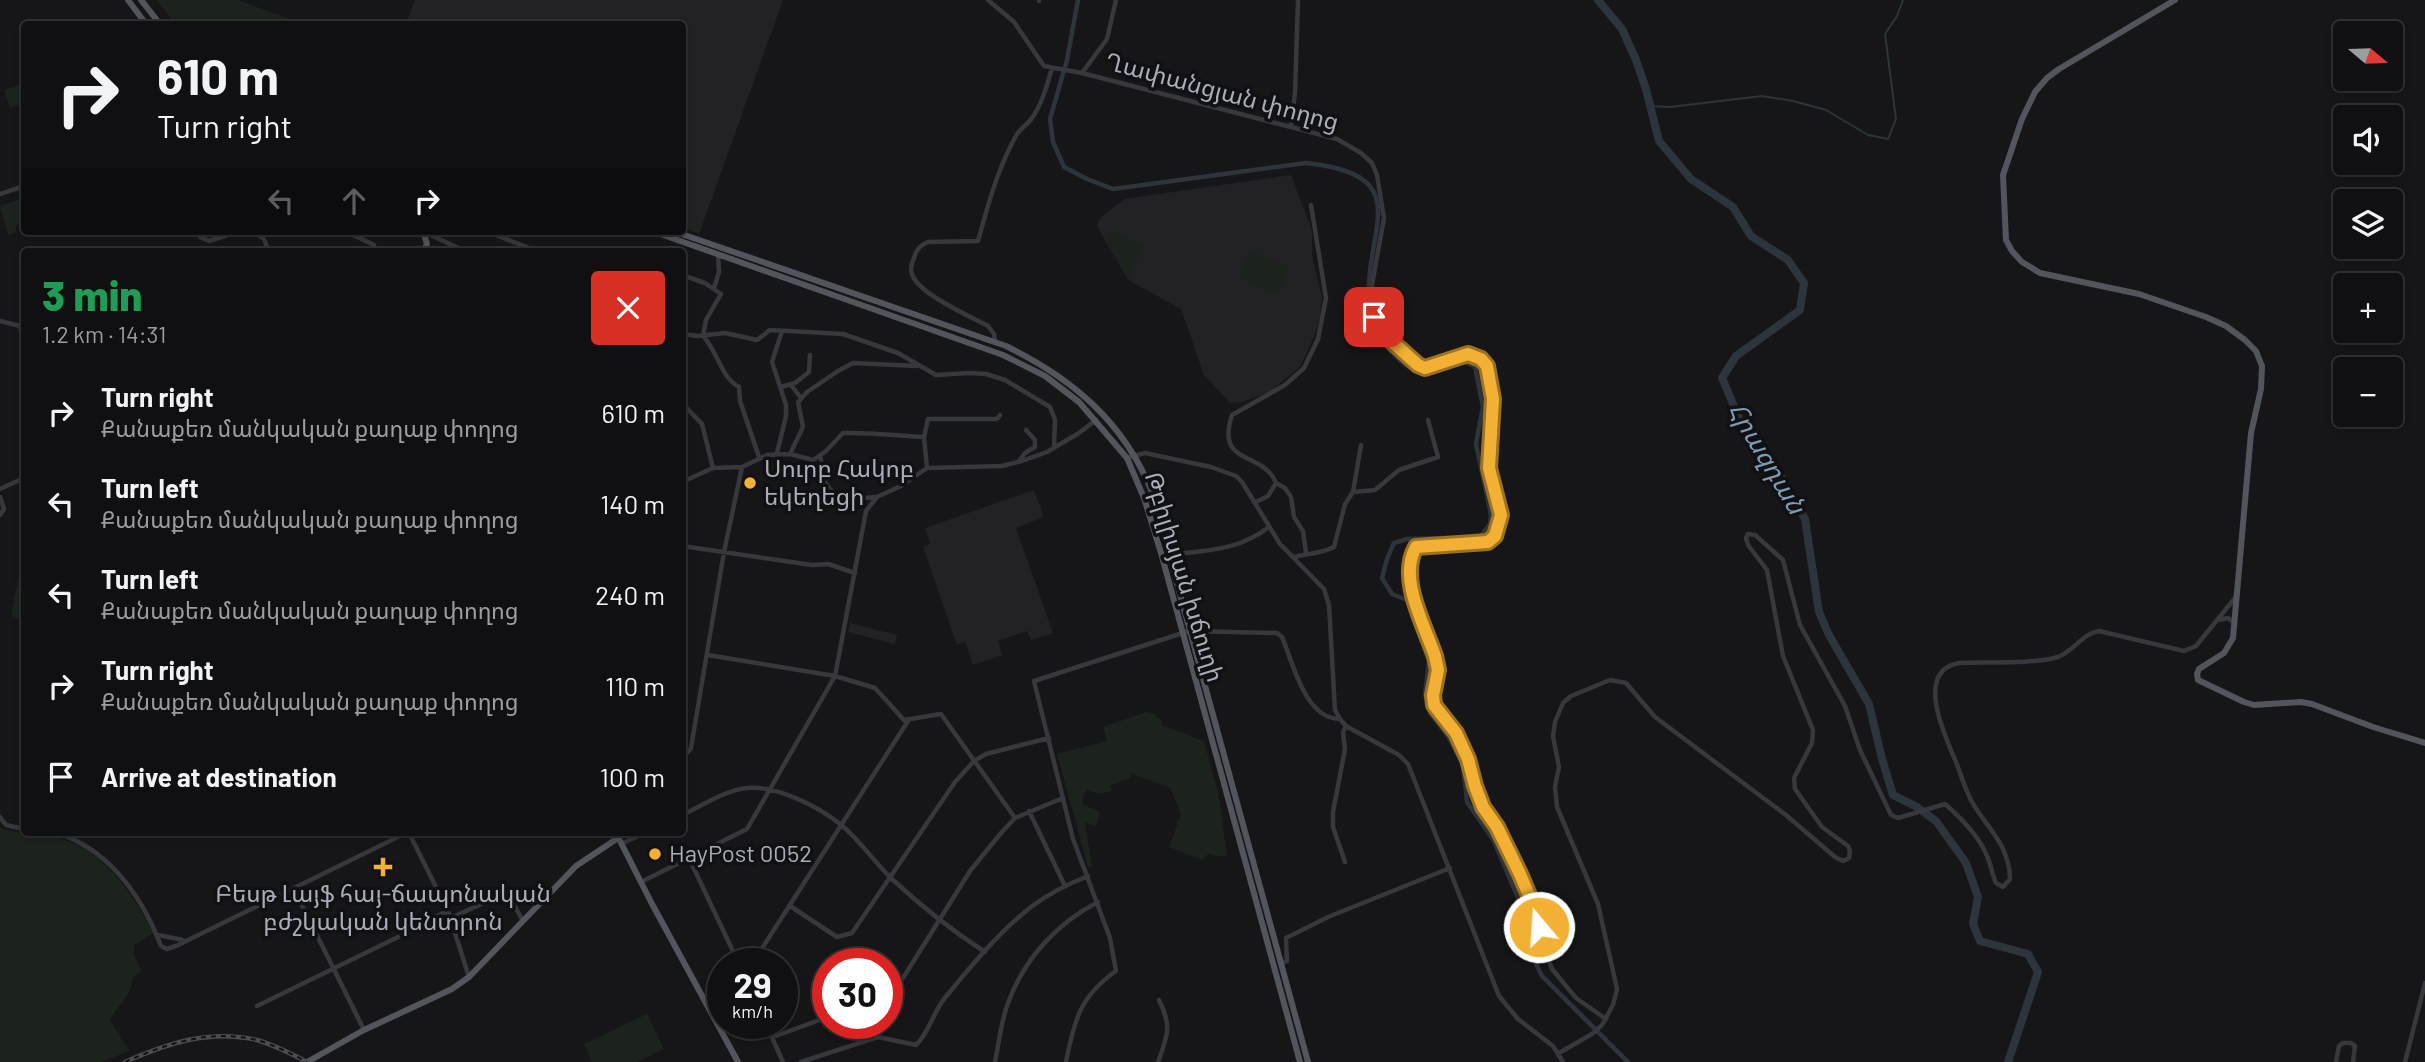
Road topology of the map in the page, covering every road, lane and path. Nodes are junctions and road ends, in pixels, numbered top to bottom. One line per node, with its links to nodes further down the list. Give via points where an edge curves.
1 (128, 0): 7 (main road)
2 (141, 0): 8 (main road)
3 (988, 0): 9 (street, via 1014,22 1044,66)
4 (1116, 0): 10 (street, via 1107,39)
5 (1297, 0): 11 (street)
6 (2175, 0): 75 (main road, via 2059,69 2035,92 2003,175 2006,240 2022,262 2040,273 2138,295 2206,317 2226,326 2256,351 2262,366 2261,389 2251,433)
7 (144, 21)
8 (158, 21)
9 (1055, 67): 10 (street, Ղափանցյան փողոց); 35 (street, via 1033,118 1019,131 1002,167 978,241 928,242 915,253 911,265 917,282 988,326)
10 (1082, 73): 11 (street, Ղափանցյան փողոց)
11 (1291, 125): 128 (street, Ղափանցյան փողոց, via 1343,141 1372,163 1384,218 1372,285 1378,329 1425,368 1468,354 1487,366 1493,399 1489,468 1501,515 1495,536 1488,542 1416,547 1408,576 1438,670 1434,705 1464,750 1483,807 1536,912 1552,969 1576,998)
12 (21, 189): 13 (street)
13 (0, 195)
14 (1311, 205): 61 (street, via 1326,298 1318,339 1304,368 1285,385 1232,415 1228,426 1228,442 1234,452 1273,475)
15 (199, 235): 16 (street, via 209,241)
16 (228, 235)
17 (353, 235): 23 (street)
18 (430, 235): 24 (street)
19 (496, 235): 25 (street)
20 (667, 235): 22 (main road, Թբիլիսյան խճուղի)
21 (682, 235): 22 (main road, Թբիլիսյան խճուղի)
22 (701, 244): 26 (main road, Թբիլիսյան խճուղի); 27 (main road, Թբիլիսյան խճուղի)
23 (374, 245)
24 (458, 248)
25 (529, 248)
26 (718, 254): 27 (main road, Թբիլիսյան խճուղի); 29 (street)
27 (790, 275): 35 (main road, Թբիլիսյան խճուղի); 43 (main road, Թբիլիսյան խճուղի, via 1003,355 1053,382)
28 (686, 277): 29 (street)
29 (714, 288): 34 (street, via 721,294 706,320)
30 (0, 321): 31 (street, via 20,326)
31 (21, 331)
32 (782, 331): 34 (street, via 769,330 758,340 725,333); 37 (street, via 843,334 898,353); 39 (street, via 772,362)
33 (686, 334): 34 (street)
34 (703, 336): 53 (street, via 717,354 726,378 740,387)
35 (995, 341): 51 (main road, Թբիլիսյան խճուղի, via 1067,380)
36 (810, 355): 38 (street, via 809,372)
37 (918, 366): 40 (street, via 853,363); 48 (street, via 936,375 978,374 1005,380 1045,402 1055,420)
38 (791, 385): 39 (street); 40 (street)
39 (781, 387): 49 (street, via 786,416)
40 (801, 398): 50 (street, via 803,427)
41 (686, 407): 57 (street, via 702,424)
42 (1000, 415): 46 (street, via 997,419 931,418)
43 (1096, 420): 48 (street); 54 (main road, Թբիլիսյան խճուղի)
44 (1428, 420): 63 (street, via 1438,457 1399,470 1375,490)
45 (1026, 430): 55 (street, via 1035,447)
46 (924, 437): 52 (street, via 843,433); 58 (street)
47 (1360, 445): 63 (street)
48 (1054, 448): 55 (street)
49 (777, 453): 50 (street); 53 (street)
50 (790, 454): 52 (street, via 811,460)
51 (1135, 455): 54 (street); 66 (street, via 1145,453 1227,472 1242,482); 72 (main road, Թբիլիսյան խճուղի, via 1152,492)
52 (820, 456): 64 (street, via 825,482 834,492 850,499)
53 (758, 457): 56 (street)
54 (1127, 458): 78 (main road, Թբիլիսյան խճուղի)
55 (1018, 462): 58 (street)
56 (742, 467): 57 (street); 70 (street)
57 (713, 468): 60 (street)
58 (927, 468): 64 (street)
59 (21, 478): 62 (street)
60 (688, 479)
61 (1276, 483): 66 (street, via 1268,496); 71 (street, via 1291,498)
62 (0, 488)
63 (1353, 492): 71 (street, via 1345,504 1334,547 1322,554)
64 (877, 496): 74 (street, via 866,511)
65 (0, 497): 67 (street, via 4,509)
66 (1256, 502): 68 (street)
67 (0, 515)
68 (1269, 527): 72 (street, via 1230,548); 73 (street)
69 (686, 547): 70 (street)
70 (724, 552): 74 (street, via 811,565 825,563); 79 (street)
71 (1306, 553): 73 (street)
72 (1169, 555): 78 (main road, Թբիլիսյան խճուղի)
73 (1293, 557): 81 (street, via 1319,582 1327,597 1335,710)
74 (855, 573): 80 (street)
75 (2238, 594): 76 (street); 77 (main road)
76 (2218, 620): 77 (street, via 2228,618); 128 (street, via 2196,646 2184,651 2099,631 2051,659 1952,664 1940,677 1935,691 1938,718 1972,800 2005,854 2010,869 2008,884 2003,887 1996,883 1987,854 1945,804 1898,818 1891,815 1845,706 1800,625 1783,560 1748,534 1748,545 1767,570 1783,656 1814,730 1796,772 1795,789 1822,827 1848,846 1850,855 1843,861 1835,857 1655,717 1626,683 1610,680 1571,696 1555,722 1556,798 1559,816 1598,904 1617,980)
77 (2235, 623): 85 (main road, via 2229,646 2199,669 2201,682 2254,705 2312,704)
78 (1185, 632): 81 (street, via 1277,633 1309,701 1330,719); 84 (street, via 1034,681); 121 (main road, Թբիլիսյան խճուղի); 139 (main road, Թբիլիսյան խճուղի)
79 (708, 655): 80 (street); 86 (street, via 691,748)
80 (835, 676): 82 (street, via 878,690 900,718); 88 (street)
81 (1340, 719): 83 (street)
82 (909, 720): 87 (street, via 941,714); 94 (street)
83 (1346, 726): 101 (street, via 1333,812 1333,827); 102 (street, via 1399,755 1408,765)
84 (1049, 738): 87 (street); 89 (street)
85 (2425, 743)
86 (686, 752)
87 (974, 761): 93 (street); 104 (street)
88 (771, 788): 91 (street, via 735,790); 94 (street); 100 (street, via 747,829)
89 (1063, 798): 90 (street); 103 (street)
90 (1029, 811): 93 (street); 106 (street)
91 (686, 813)
92 (0, 817): 95 (street, via 6,825)
93 (1015, 818): 112 (street, via 970,871)
94 (841, 825): 104 (street); 109 (street)
95 (21, 828)
96 (66, 836): 115 (street, via 126,882)
97 (401, 836): 107 (street)
98 (409, 836): 110 (street)
99 (618, 839): 105 (main road); 113 (main road, via 576,866)
100 (689, 858): 105 (street); 118 (street)
101 (1345, 862)
102 (1450, 868): 121 (street, via 1286,938 1287,961); 131 (street, via 1499,996)
103 (1088, 876): 106 (street); 108 (street)
104 (889, 877): 109 (street, via 857,928 845,935 837,937); 112 (street)
105 (640, 882): 133 (main road)
106 (1065, 886): 120 (street, via 1031,907)
107 (294, 889): 117 (street); 122 (street)
108 (1098, 902): 136 (street, via 1058,928 1030,961 1008,1003); 137 (street, via 1115,971 1101,981 1079,1010)
109 (790, 906): 119 (street)
110 (448, 911): 111 (street); 114 (street)
111 (451, 918): 113 (street, via 507,893); 123 (street)
112 (939, 921): 120 (street); 124 (street)
113 (524, 922): 123 (main road)
114 (415, 926)
115 (157, 934): 117 (street); 117 (street, via 167,949)
116 (398, 937): 122 (street)
117 (186, 940)
118 (731, 948)
119 (762, 948)
120 (985, 952): 135 (street, via 942,1001 916,1045 878,1037)
121 (1282, 963): 140 (main road, Թբիլիսյան խճուղի)
122 (334, 969): 127 (street); 129 (street)
123 (469, 976): 129 (main road, via 452,989)
124 (903, 979)
125 (2425, 983): 144 (street)
126 (1159, 1000): 138 (street, via 1168,1024)
127 (257, 1006)
128 (1606, 1019): 131 (street, via 1592,1034)
129 (364, 1030): 132 (main road)
130 (774, 1039): 134 (street)
131 (1559, 1054): 141 (street)
132 (307, 1062)
133 (738, 1062)
134 (783, 1062)
135 (801, 1062)
136 (995, 1062)
137 (1066, 1062)
138 (1158, 1062)
139 (1300, 1062)
140 (1308, 1062)
141 (1563, 1062)
142 (2336, 1062): 143 (street, via 2339,1046 2351,1042 2355,1046)
143 (2353, 1062)
144 (2405, 1062)

